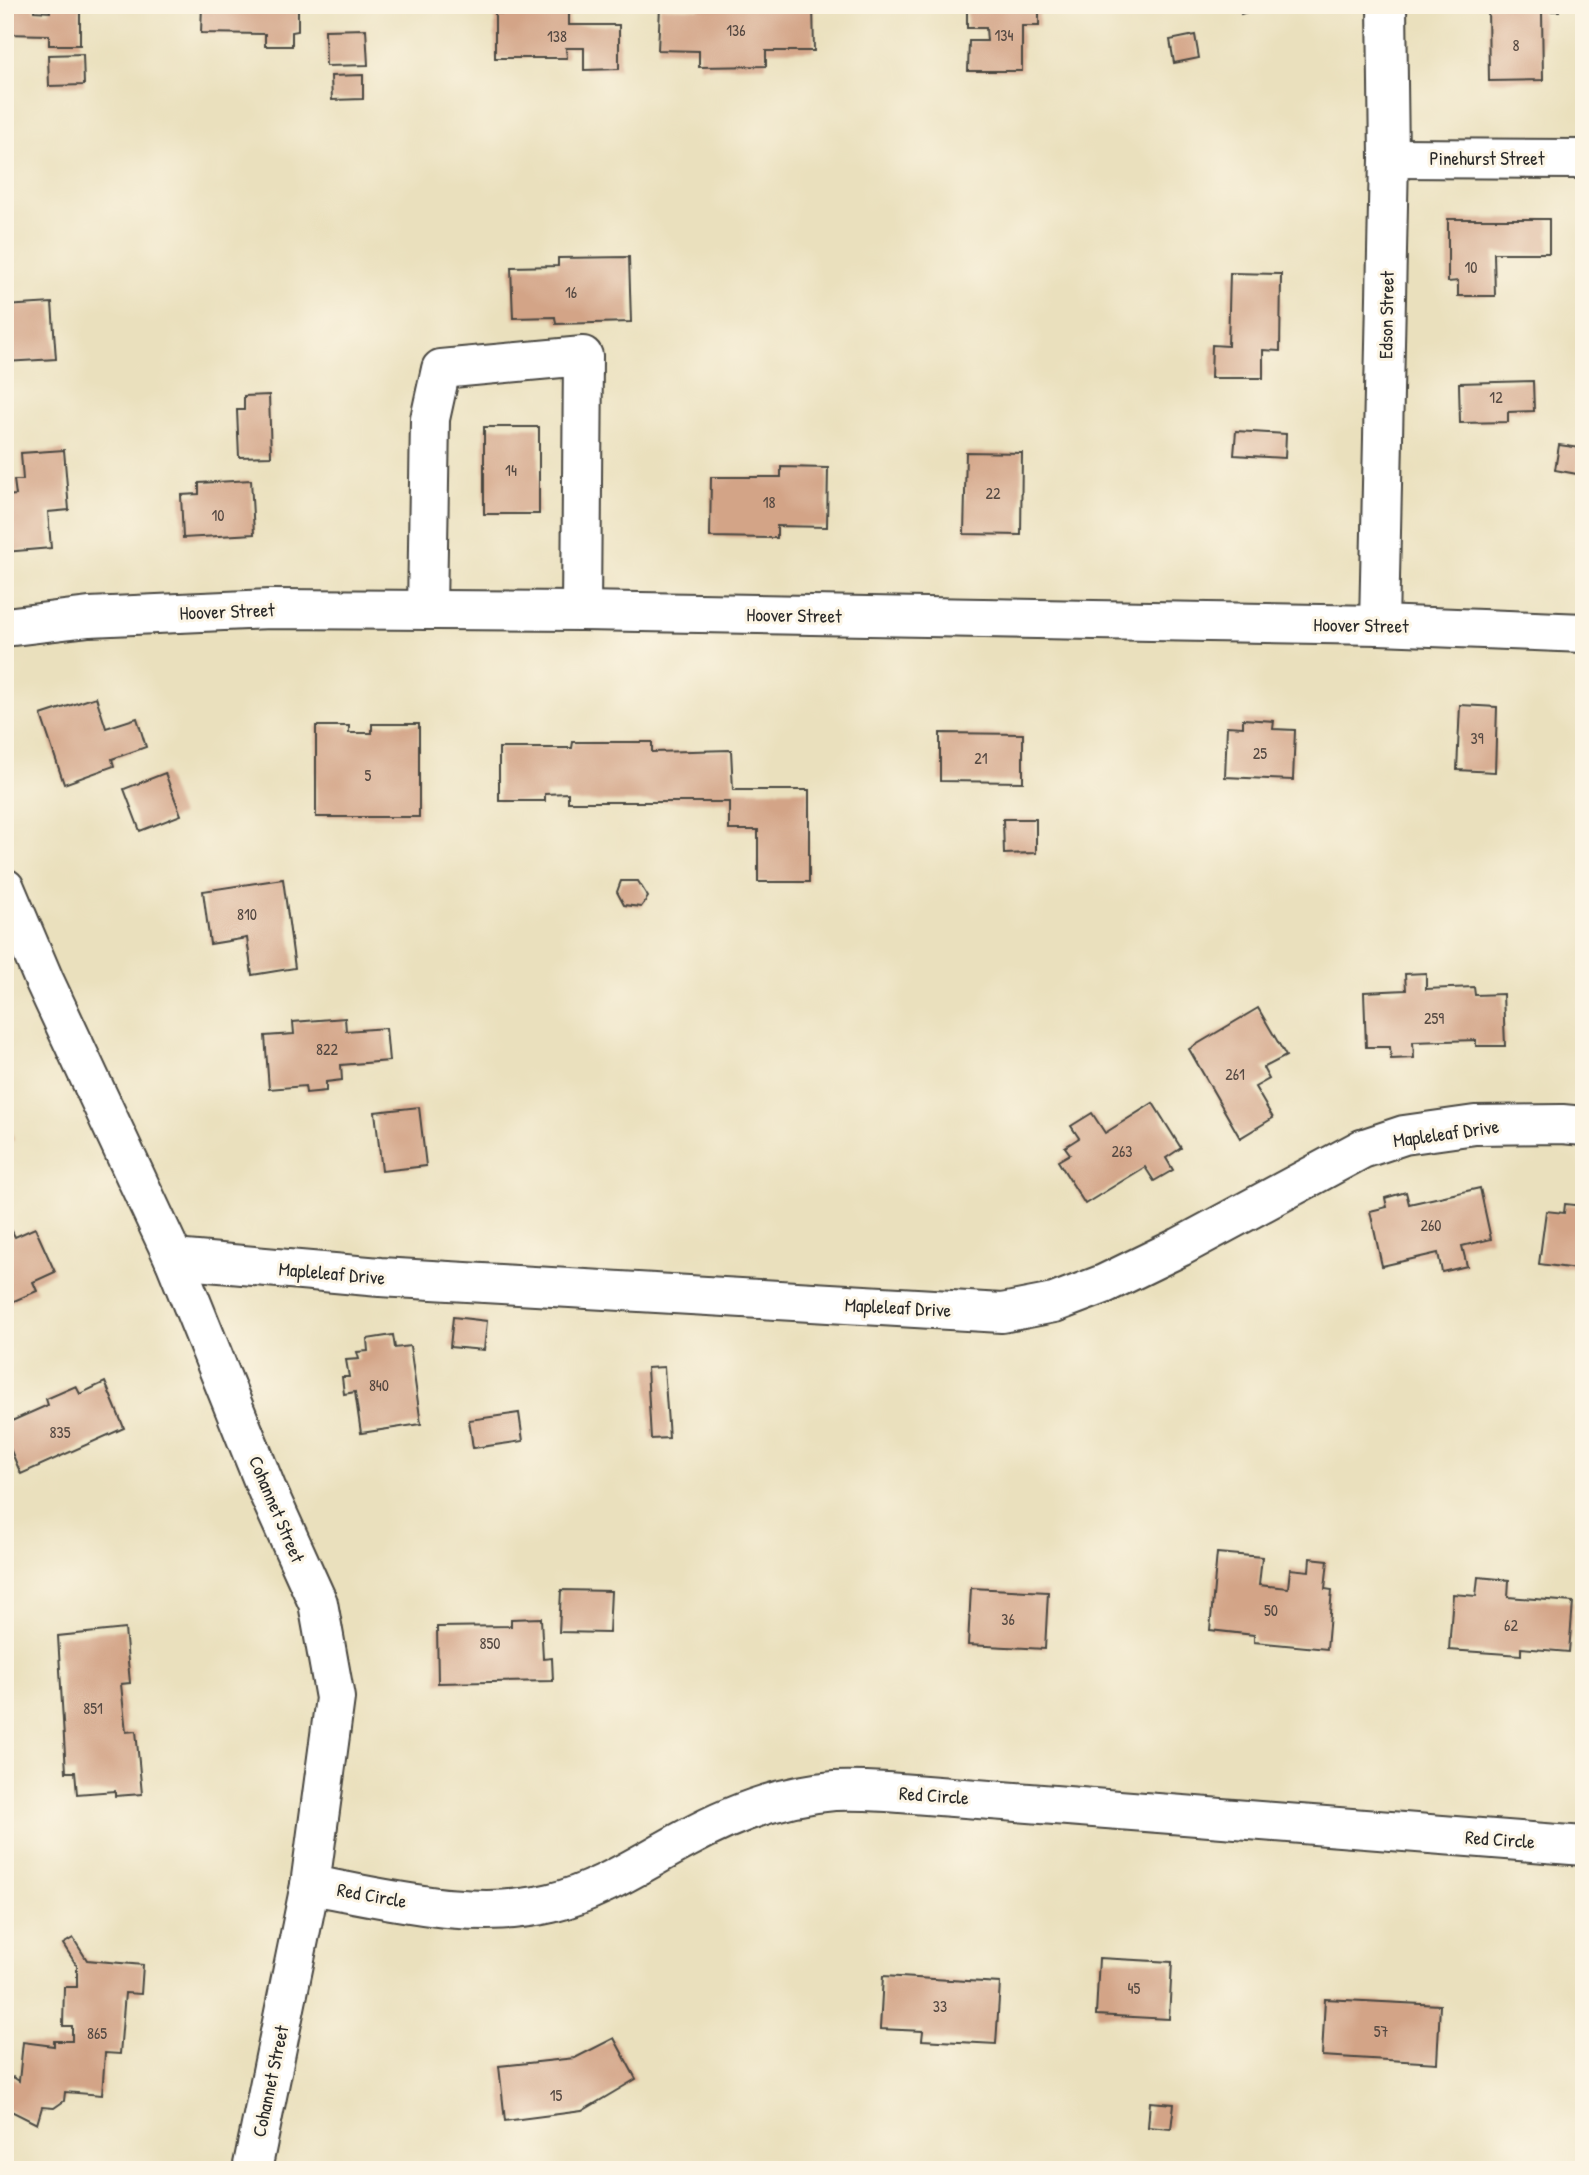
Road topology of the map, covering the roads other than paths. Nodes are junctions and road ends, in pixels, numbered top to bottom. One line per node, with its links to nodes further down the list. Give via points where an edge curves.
1 (1387, 5): 2 (street, Edson Street)
2 (1389, 158): 3 (street, Pinehurst Street); 6 (street, Edson Street)
3 (1584, 159)
4 (427, 610): 5 (street, Hoover Street); 5 (street, via 430,419 441,369 583,356); 7 (street, Hoover Street, via 243,610 89,617)
5 (581, 611): 6 (street, Hoover Street)
6 (1379, 625): 8 (street, Hoover Street)
7 (5, 627)
8 (1584, 633)
9 (5, 888): 11 (street, Cohannet Street)
10 (1584, 1126): 11 (street, Mapleleaf Drive, via 1475,1125 1404,1135 1362,1149 1104,1284 1054,1303 1002,1313 380,1277)
11 (174, 1259): 13 (street, Cohannet Street, via 318,1603 335,1698)
12 (1584, 1846): 13 (street, Red Circle, via 835,1791 778,1800 730,1817 600,1885 552,1903 501,1912 454,1909)
13 (310, 1885): 14 (street, Cohannet Street)
14 (251, 2170)

